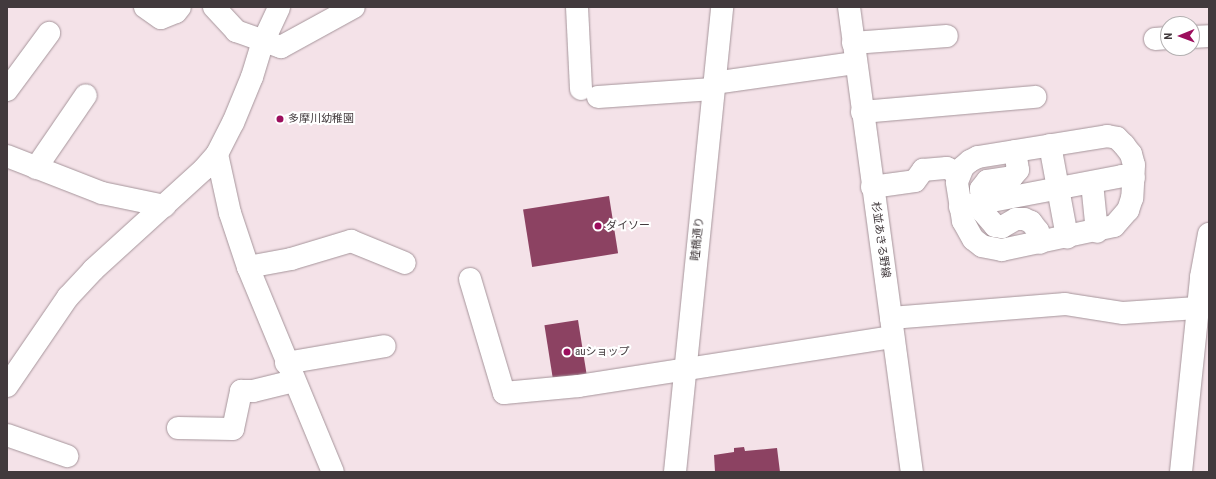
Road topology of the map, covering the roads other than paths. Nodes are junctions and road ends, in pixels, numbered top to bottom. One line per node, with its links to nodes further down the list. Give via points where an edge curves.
1 (145, 7): 2 (street, via 161,18 176,12)
2 (180, 7)
3 (214, 7): 11 (street, via 236,31)
4 (279, 7): 11 (street)
5 (354, 7): 11 (street, via 280,47)
6 (577, 7): 13 (street, via 590,93)
7 (722, 7): 13 (street, 睦橋通り)
8 (849, 7): 12 (street, 杉並あきる野線)
9 (49, 33): 14 (street)
10 (947, 36): 12 (street)
11 (262, 42): 20 (street, via 252,77)
12 (854, 53): 13 (street); 17 (street, 杉並あきる野線)
13 (714, 86): 42 (street, 睦橋通り)
14 (7, 90)
15 (86, 95): 22 (street)
16 (1035, 97): 17 (street)
17 (862, 112): 26 (street, 杉並あきる野線)
18 (1050, 145): 19 (street); 24 (street, via 1107,136 1117,138 1131,154); 27 (street)
19 (1015, 151): 23 (street, via 978,158 963,167); 28 (street, via 1018,170 1012,177 987,181 981,189)
20 (217, 154): 29 (street); 36 (street, via 230,213)
21 (7, 156): 22 (street)
22 (36, 168): 29 (street, via 102,193)
23 (959, 174): 26 (street, via 947,168 923,170 915,181); 30 (street, via 957,182)
24 (1134, 178): 25 (street, via 1122,176); 31 (street, via 1132,198 1125,214 1114,226)
25 (1092, 182): 27 (street); 31 (street)
26 (872, 188): 39 (street, 杉並あきる野線)
27 (1058, 189): 28 (street); 33 (street)
28 (981, 203): 30 (street); 34 (street, via 987,220 995,226 1002,227 1016,219 1024,219 1038,231)
29 (165, 206): 44 (street, via 93,270 68,296)
30 (960, 207): 34 (street, via 968,231 982,246 1002,250)
31 (1097, 232): 33 (street)
32 (1209, 234): 38 (street)
33 (1067, 237): 34 (street)
34 (1040, 242)
35 (404, 263): 36 (street, via 351,241 291,259)
36 (248, 267): 43 (street)
37 (470, 279): 42 (street, via 504,393 579,386)
38 (1197, 308): 39 (street, via 1123,313 1065,304); 41 (street)
39 (892, 328): 42 (street); 50 (street, 杉並あきる野線)
40 (385, 346): 43 (street)
41 (1200, 363): 51 (street)
42 (685, 368): 49 (street, 睦橋通り)
43 (290, 372): 45 (street, via 253,391 241,391 233,429); 48 (street)
44 (7, 386)
45 (178, 428)
46 (7, 435): 47 (street)
47 (66, 456)
48 (333, 472)
49 (675, 472)
50 (912, 472)
51 (1181, 472)

